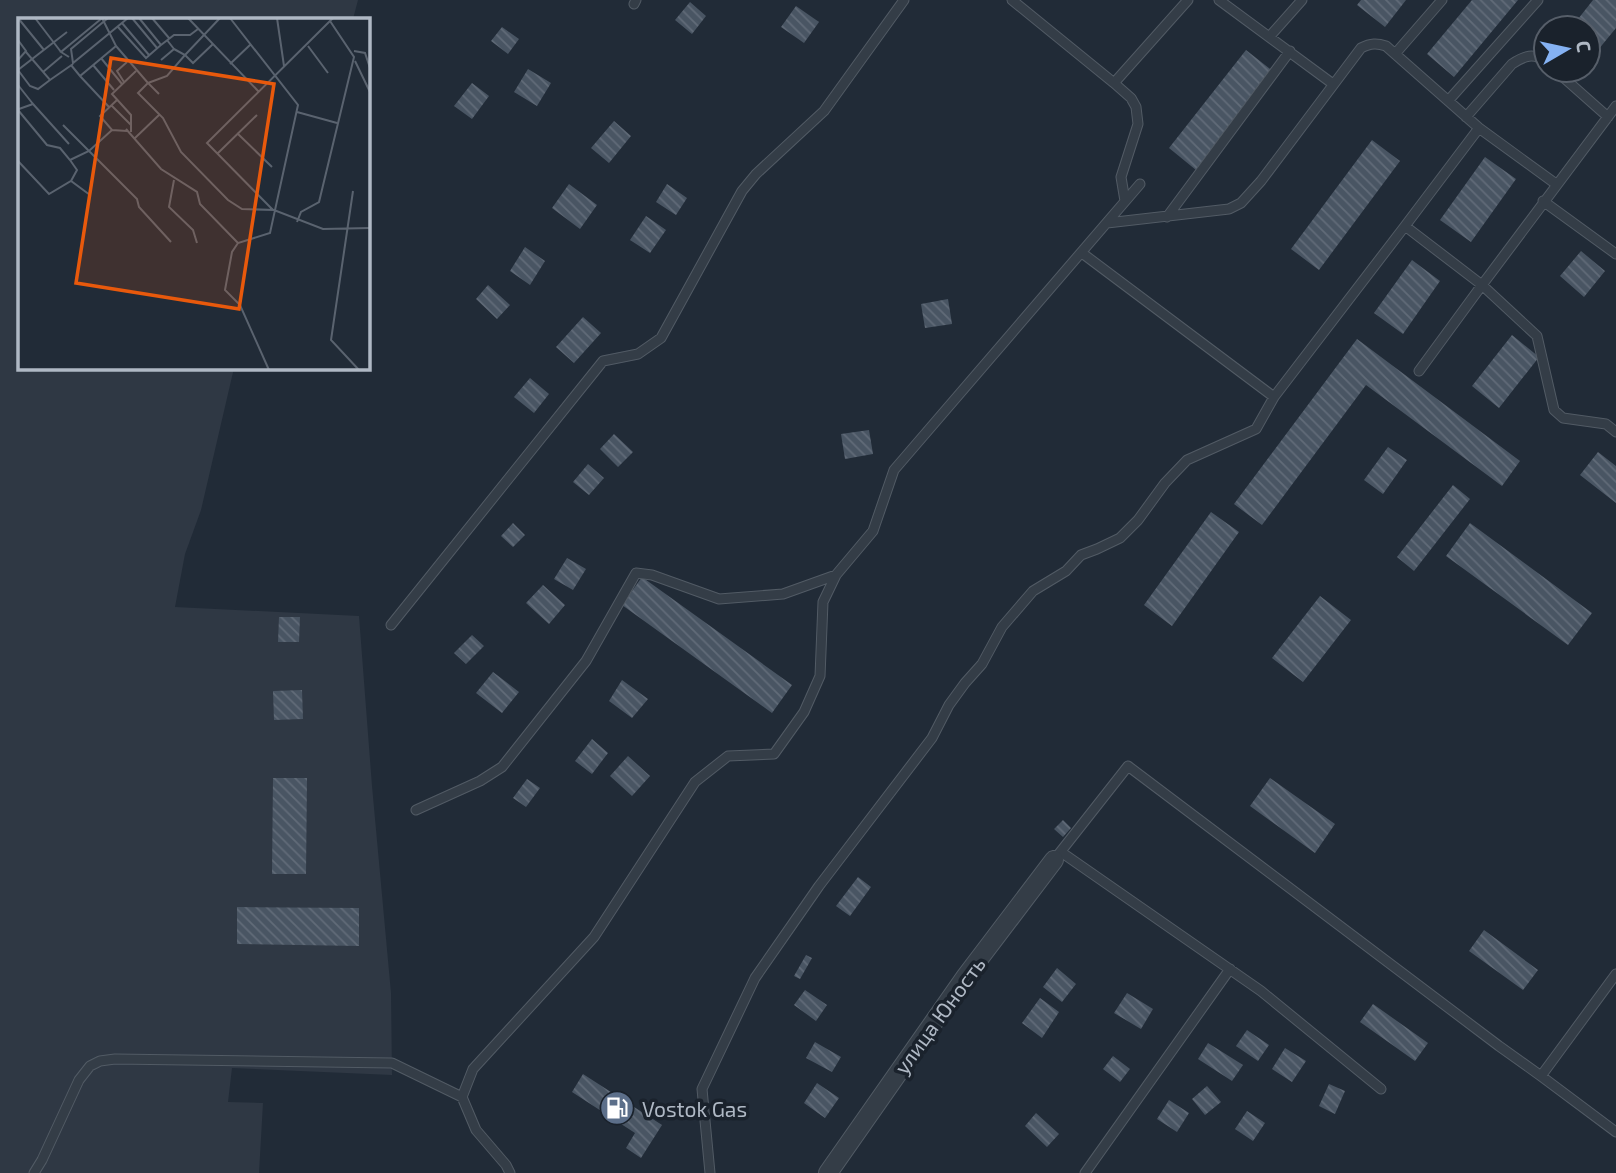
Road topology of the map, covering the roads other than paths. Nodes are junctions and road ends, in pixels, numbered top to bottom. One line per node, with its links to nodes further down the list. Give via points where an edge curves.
1 (904, 0): 34 (lane, via 824,111 742,191 661,338 638,354 603,360)
2 (1012, 0): 12 (lane)
3 (1188, 0): 12 (lane)
4 (1219, 0): 8 (lane)
5 (1302, 0): 8 (lane)
6 (1442, 0): 10 (lane)
7 (1538, 0): 15 (lane)
8 (1270, 36): 9 (lane)
9 (1290, 51): 13 (lane); 24 (lane)
10 (1395, 54): 13 (lane, via 1379,43 1369,44); 15 (lane)
11 (1532, 55): 17 (lane, via 1512,64)
12 (1114, 83): 22 (lane, via 1131,98 1138,124 1121,177)
13 (1333, 83): 24 (lane, via 1241,203 1229,209)
14 (1571, 84): 18 (lane)
15 (1448, 102): 17 (lane)
16 (1616, 106): 18 (lane)
17 (1466, 117): 19 (lane)
18 (1608, 117): 21 (lane)
19 (1479, 128): 21 (lane); 26 (lane)
20 (1140, 184): 22 (lane)
21 (1556, 184): 23 (lane)
22 (1125, 201): 25 (lane)
23 (1543, 201): 28 (lane); 29 (lane)
24 (1167, 217): 25 (lane)
25 (1107, 223): 27 (lane)
26 (1405, 226): 29 (lane); 31 (lane)
27 (1082, 253): 31 (lane); 33 (lane, via 894,470 873,531)
28 (1616, 254)
29 (1482, 285): 30 (lane); 32 (lane, via 1537,336 1554,410 1563,418 1606,424)
30 (1419, 371)
31 (1274, 397): 45 (lane, via 1256,429 1187,460 1120,538 1081,555 1066,571 1033,592 1002,627 932,738 755,978 702,1089)
32 (1616, 432)
33 (835, 575): 35 (lane, via 783,594 719,599 636,573 586,661 502,767); 41 (lane, via 824,602 820,676 804,712 774,754 728,756 695,782 594,937 473,1069)
34 (391, 625)
35 (416, 810)
36 (1057, 856): 37 (lane); 39 (lane, via 1128,766); 46 (street, улица Юность)
37 (1230, 969): 40 (lane); 47 (lane)
38 (1616, 974): 39 (lane)
39 (1541, 1076): 42 (lane)
40 (1381, 1089)
41 (462, 1097): 43 (lane, via 392,1063 100,1061 79,1080); 44 (lane, via 477,1130)
42 (1616, 1132)
43 (34, 1173)
44 (510, 1173)
45 (710, 1173)
46 (828, 1173)
47 (1085, 1173)

